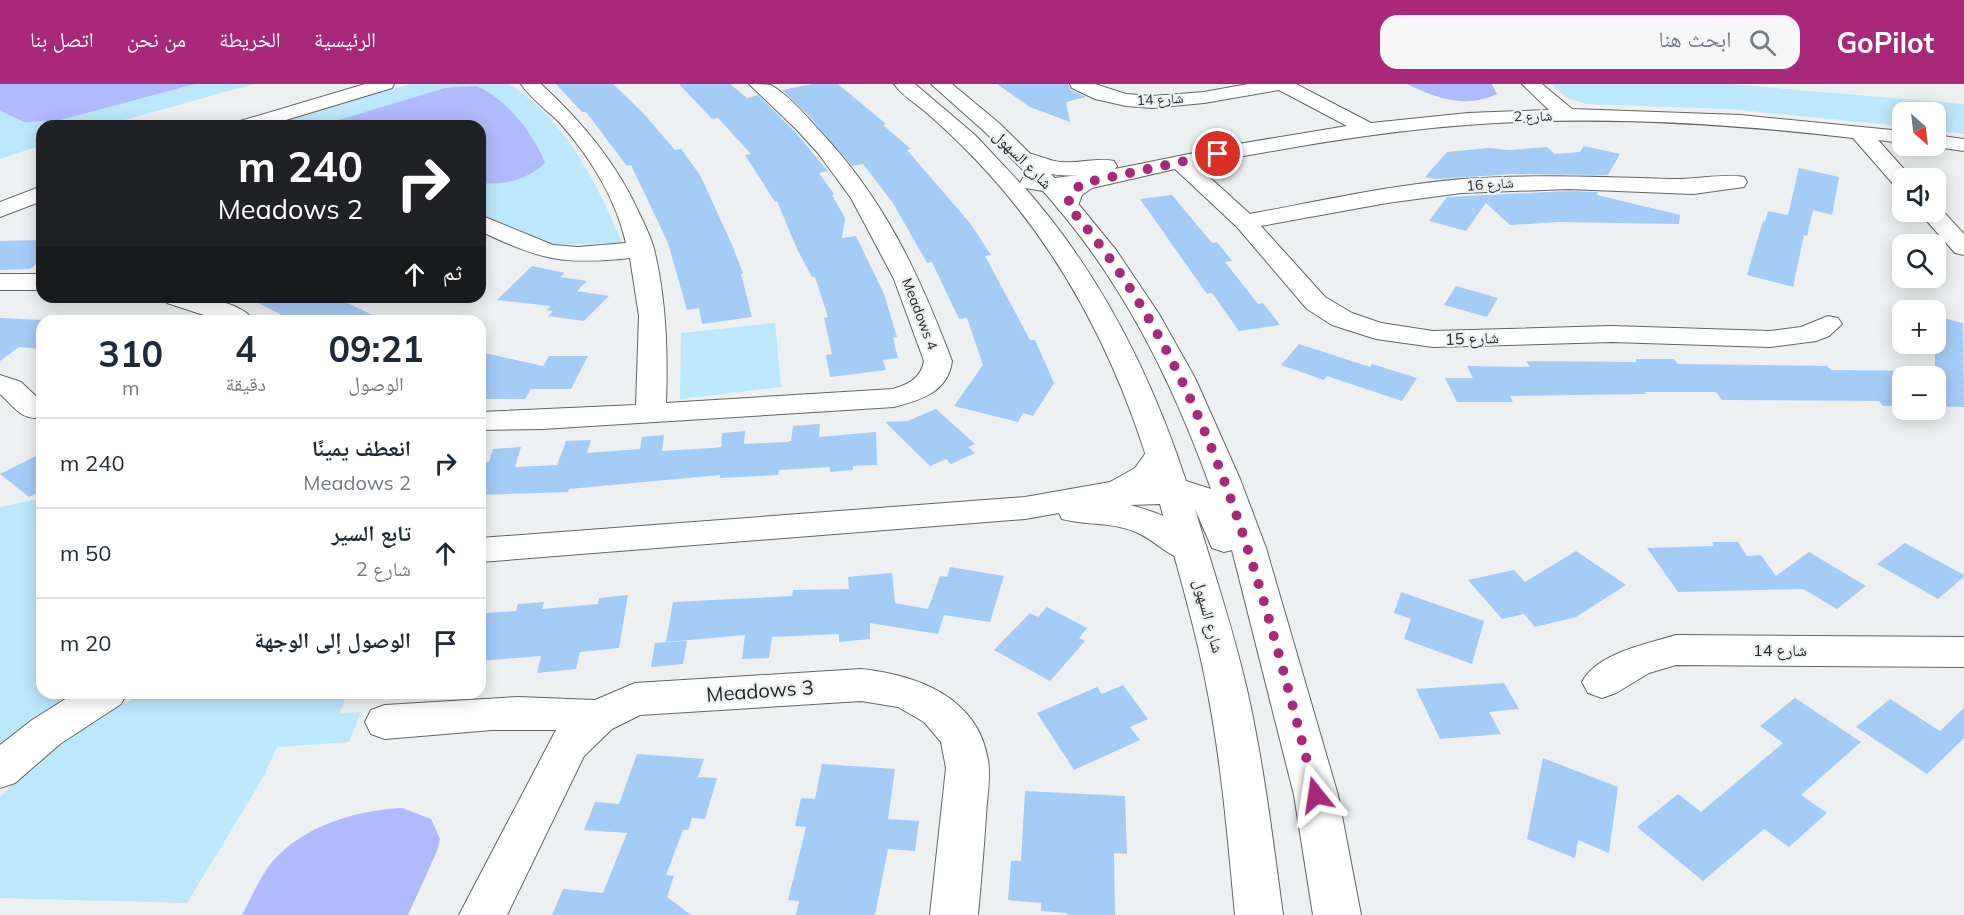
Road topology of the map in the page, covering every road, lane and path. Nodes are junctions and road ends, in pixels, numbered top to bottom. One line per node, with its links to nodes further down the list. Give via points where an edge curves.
1 (385, 84): 11 (street)
2 (530, 84): 29 (street, via 579,132 611,175)
3 (758, 84): 37 (street, Meadows 4, via 831,155 864,199 907,280 938,370 923,387 894,398)
4 (903, 84): 10 (street, شارع السهول)
5 (939, 84): 17 (street, شارع السهول)
6 (1079, 84): 7 (street, شارع 14, via 1113,98 1159,102)
7 (1281, 84): 12 (street)
8 (1531, 84): 9 (street)
9 (1567, 116): 12 (street, شارع 2, via 1468,119); 13 (street, شارع 2, via 1714,119)
10 (946, 119): 23 (street, via 1021,179); 39 (street, شارع السهول, via 1002,176 1062,251 1119,348)
11 (264, 120)
12 (1367, 129): 18 (street, شارع 2)
13 (1859, 132): 14 (street, شارع 2); 19 (street)
14 (1892, 136)
15 (1946, 143): 16 (street)
16 (1964, 146)
17 (1023, 158): 20 (street, شارع 2, via 1056,170); 23 (street, شارع السهول)
18 (1169, 164): 20 (street, شارع 2, via 1132,179); 25 (street, شارع 15)
19 (1892, 169)
20 (1099, 176): 23 (street, via 1073,190 1068,198)
21 (1736, 182): 25 (street, شارع 16, via 1693,187 1568,182 1461,186)
22 (36, 195): 24 (street)
23 (1058, 195): 46 (street, شارع السهول, via 1127,283 1183,385 1246,538)
24 (0, 210)
25 (1245, 222): 34 (street, شارع 15, via 1316,303 1358,326 1395,335 1433,339 1622,334 1770,339 1806,335)
26 (1940, 222): 28 (street)
27 (486, 225): 29 (street, via 524,243 562,253)
28 (1964, 248)
29 (642, 249): 37 (street, via 654,317 656,361)
30 (0, 282): 31 (street)
31 (36, 282)
32 (194, 303): 33 (street)
33 (228, 315)
34 (1828, 324)
35 (0, 384): 36 (street, via 11,388)
36 (33, 410)
37 (651, 413): 38 (street, Meadows 4)
38 (486, 421)
39 (1161, 454): 40 (street, شارع السهول); 41 (street, via 1156,465 1134,484)
40 (1174, 493): 41 (street); 44 (street, شارع السهول); 46 (street, via 1198,495 1212,506 1238,576)
41 (1101, 495): 42 (street)
42 (1025, 508): 43 (street); 44 (street, via 1055,512 1086,510 1132,517 1174,536)
43 (486, 550)
44 (1190, 550): 54 (street, شارع السهول, via 1222,667 1244,793)
45 (1964, 652): 47 (street, شارع 14, via 1676,650 1636,662)
46 (1281, 661): 55 (street, شارع السهول, via 1316,795)
47 (1602, 682)
48 (97, 699): 51 (street, via 46,732)
49 (598, 717): 50 (street, via 512,712); 52 (street, Meadows 3, via 582,729 564,752); 53 (street, Meadows 3, via 635,699 861,685 890,687 916,695 938,710 955,729 966,752)
50 (385, 722)
51 (0, 770)
52 (483, 915)
53 (954, 915)
54 (1259, 915)
55 (1337, 915)

